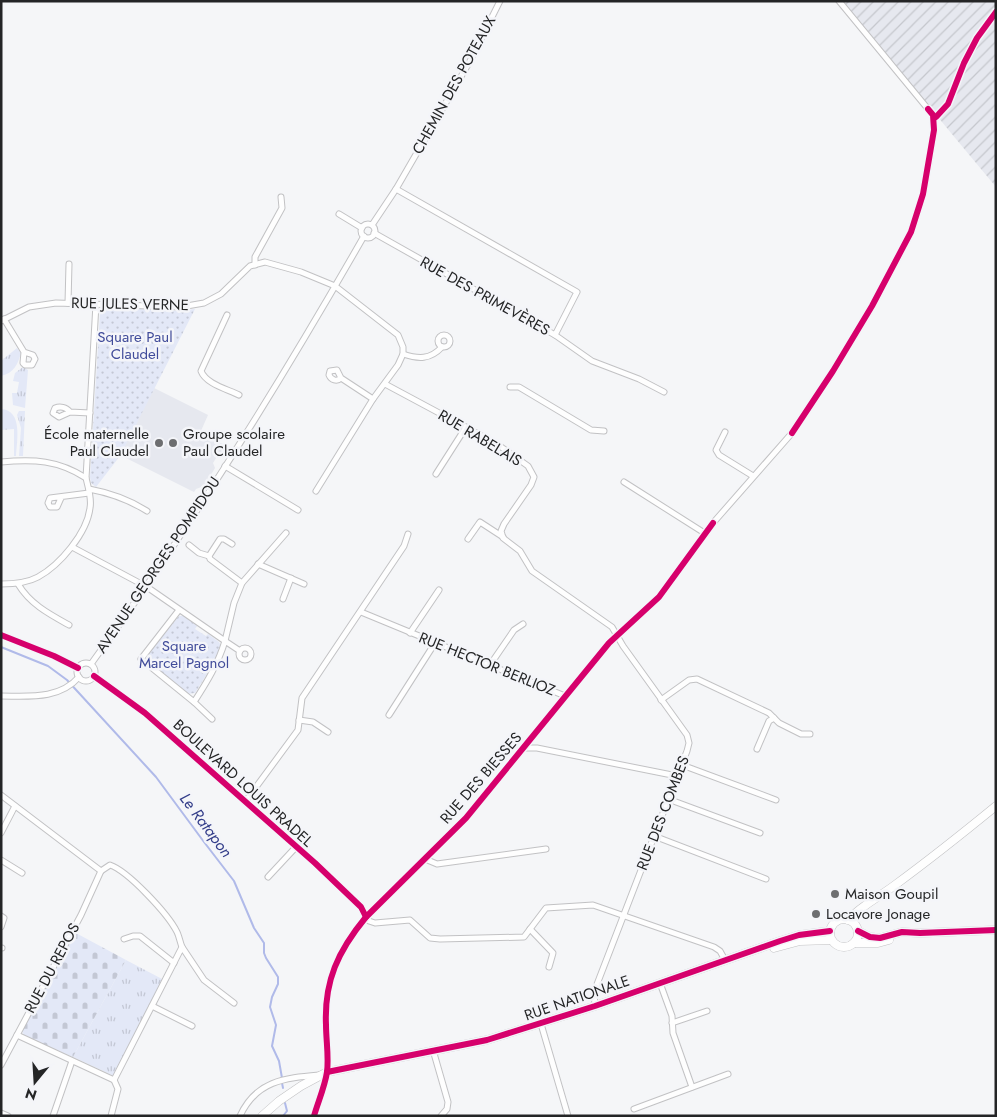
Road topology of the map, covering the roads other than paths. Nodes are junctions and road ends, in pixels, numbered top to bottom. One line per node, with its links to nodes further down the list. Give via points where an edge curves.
1 (500, 1): 3 (street, CHEMIN DES POTEAUX, via 470,61)
2 (839, 1): 35 (street, RUE DES BIESSES, via 933,115 934,130 923,194 911,232 872,306 792,433)
3 (396, 189): 6 (street); 17 (street, RUE DES PRIMEVÈRES, via 577,292)
4 (281, 197): 11 (street, via 282,208 255,257)
5 (339, 214): 7 (street)
6 (372, 226): 7 (street, via 366,224); 8 (street)
7 (362, 228): 9 (street)
8 (374, 234): 9 (street); 17 (street, RUE DES PRIMEVÈRES)
9 (364, 236): 12 (street, AVENUE GEORGES POMPIDOU)
10 (69, 264): 13 (street)
11 (256, 265): 12 (street, via 265,262); 14 (street, RUE JULES VERNE, via 250,266 221,294 204,303 181,307)
12 (335, 286): 20 (street, via 398,335); 33 (street, AVENUE GEORGES POMPIDOU)
13 (68, 303): 14 (street, RUE JULES VERNE); 16 (street, RUE JULES VERNE, via 29,307)
14 (96, 304): 28 (street)
15 (227, 316): 25 (street, via 201,372 209,381)
16 (3, 320): 19 (street)
17 (555, 335): 24 (street, via 592,361)
18 (442, 347): 20 (street, via 435,354 423,358)
19 (24, 352)
20 (402, 354): 22 (street)
21 (341, 378): 26 (street)
22 (385, 384): 26 (street); 29 (street, RUE RABELAIS)
23 (510, 387): 30 (street, via 519,387 591,430)
24 (664, 392)
25 (239, 395)
26 (373, 399): 39 (street)
27 (70, 412): 28 (street)
28 (90, 413): 36 (street)
29 (466, 427): 34 (street); 46 (street, RUE RABELAIS, via 528,466 534,477 504,524)
30 (604, 432)
31 (725, 432): 35 (street, via 716,450 718,455)
32 (1, 462): 36 (street, via 48,461 70,468)
33 (225, 466): 41 (street, AVENUE GEORGES POMPIDOU); 58 (street, AVENUE GEORGES POMPIDOU)
34 (436, 474)
35 (754, 476): 45 (street, RUE DES BIESSES)
36 (86, 478): 38 (street)
37 (624, 482): 45 (street)
38 (89, 491): 40 (street); 42 (street, via 109,492 131,500); 50 (street, via 91,507)
39 (316, 491)
40 (61, 498)
41 (298, 510)
42 (147, 511)
43 (286, 533): 52 (street)
44 (408, 534): 62 (street, via 404,546)
45 (706, 534): 66 (street, RUE DES BIESSES, via 652,604)
46 (504, 538): 47 (street, via 480,522); 66 (street, via 520,551 532,571)
47 (468, 539)
48 (232, 544): 51 (street, via 220,539)
49 (189, 545): 51 (street)
50 (72, 547): 56 (street, via 38,577); 58 (street)
51 (208, 556): 54 (street)
52 (258, 564): 53 (street); 54 (street)
53 (291, 578): 57 (street); 60 (street)
54 (242, 582): 68 (street)
55 (1, 584): 56 (street)
56 (18, 584): 64 (street, via 25,597)
57 (304, 584)
58 (147, 587): 61 (street); 71 (street, AVENUE GEORGES POMPIDOU)
59 (439, 590): 65 (street, RUE HECTOR BERLIOZ)
60 (283, 599)
61 (179, 610): 68 (street); 79 (street, via 141,659)
62 (361, 612): 65 (street, RUE HECTOR BERLIOZ); 83 (street, via 302,698)
63 (523, 624): 72 (street, via 514,630)
64 (69, 625)
65 (410, 633): 69 (street, RUE HECTOR BERLIOZ)
66 (618, 634): 77 (street, RUE DES BIESSES); 78 (street, RUE DES COMBES)
67 (1, 635): 73 (street)
68 (225, 641): 70 (street); 79 (street, via 218,662)
69 (435, 643): 72 (street, RUE HECTOR BERLIOZ); 80 (street)
70 (240, 650)
71 (91, 664): 73 (street, via 85,663); 74 (street, via 96,671)
72 (490, 665): 77 (street, RUE HECTOR BERLIOZ)
73 (78, 668): 75 (street)
74 (94, 676): 75 (street, via 87,681); 93 (street, BOULEVARD LOUIS PRADEL, via 145,713)
75 (77, 679): 76 (street, via 68,687 43,696)
76 (1, 696)
77 (564, 696): 86 (street, RUE DES BIESSES)
78 (661, 700): 81 (street, via 689,680 697,679); 88 (street, RUE DES COMBES, via 687,735)
79 (194, 702): 82 (street)
80 (389, 715)
81 (774, 718): 85 (street, via 801,734); 87 (street, via 769,721)
82 (212, 719)
83 (299, 720): 84 (street, via 313,722); 93 (street, via 298,730)
84 (328, 732)
85 (810, 734)
86 (524, 748): 89 (street); 101 (street, RUE DES BIESSES, via 466,818)
87 (757, 749)
88 (682, 766): 89 (street, RUE DES COMBES); 92 (street)
89 (677, 776): 91 (street, RUE DES COMBES)
90 (1, 796): 94 (street)
91 (668, 799): 97 (street); 98 (street, RUE DES COMBES)
92 (776, 800)
93 (245, 802): 99 (street, BOULEVARD LOUIS PRADEL)
94 (15, 806): 96 (street); 103 (street)
95 (996, 806): 110 (main road, via 876,899)
96 (1, 833)
97 (760, 833)
98 (654, 836): 106 (street); 107 (street, RUE DES COMBES)
99 (296, 847): 105 (street); 109 (street, BOULEVARD LOUIS PRADEL, via 361,907)
100 (546, 849): 101 (street, via 437,864)
101 (425, 859): 109 (street, RUE DES BIESSES)
102 (1, 860): 104 (street)
103 (101, 871): 119 (street, via 110,864 119,868 176,931); 132 (street, RUE DU REPOS)
104 (22, 873)
105 (268, 877)
106 (766, 879)
107 (624, 915): 112 (street, via 593,905 546,908); 121 (street, via 714,947); 127 (street, RUE DES COMBES, via 594,992)
108 (1, 916): 111 (street, via 4,918)
109 (366, 917): 112 (street, via 375,923 410,920 430,938 440,939 524,936); 136 (street, RUE DES BIESSES, via 332,970 325,1007)
110 (853, 925): 113 (main road, via 836,921); 115 (main road, via 870,937); 118 (main road)
111 (1, 927)
112 (530, 929): 123 (street, via 553,952)
113 (830, 930): 117 (main road); 120 (main road, RUE NATIONALE, via 799,935)
114 (996, 930): 115 (main road)
115 (920, 933): 118 (main road, via 878,943)
116 (124, 939): 122 (street, via 140,936)
117 (831, 940): 118 (main road, via 841,947); 120 (main road, RUE NATIONALE, via 800,941)
118 (854, 943)
119 (182, 947): 122 (street); 125 (street, via 204,980)
120 (735, 956): 121 (main road, RUE NATIONALE)
121 (725, 960): 124 (main road, RUE NATIONALE)
122 (174, 963): 126 (street)
123 (549, 967)
124 (660, 983): 127 (main road, RUE NATIONALE); 129 (street)
125 (234, 1003)
126 (152, 1006): 131 (street); 138 (street)
127 (596, 1006): 130 (main road, RUE NATIONALE)
128 (707, 1011): 129 (street)
129 (672, 1023): 139 (street)
130 (541, 1024): 133 (main road, RUE NATIONALE, via 487,1040); 149 (street)
131 (192, 1026)
132 (17, 1035): 134 (street); 135 (street, RUE DU REPOS)
133 (433, 1050): 136 (main road, RUE NATIONALE); 148 (street, via 448,1102)
134 (72, 1061): 138 (street); 143 (street)
135 (1, 1065)
136 (324, 1073): 145 (street, RUE NATIONALE, via 295,1077 259,1089); 146 (main road, RUE NATIONALE, via 279,1101); 147 (street, RUE DES BIESSES)
137 (728, 1074): 139 (street)
138 (114, 1080): 144 (street, via 118,1089)
139 (692, 1087): 140 (street)
140 (634, 1108)
141 (1, 1113): 142 (street)
142 (8, 1116)
143 (53, 1116)
144 (111, 1116)
145 (240, 1116)
146 (262, 1116)
147 (314, 1116)
148 (441, 1116)
149 (568, 1116)

